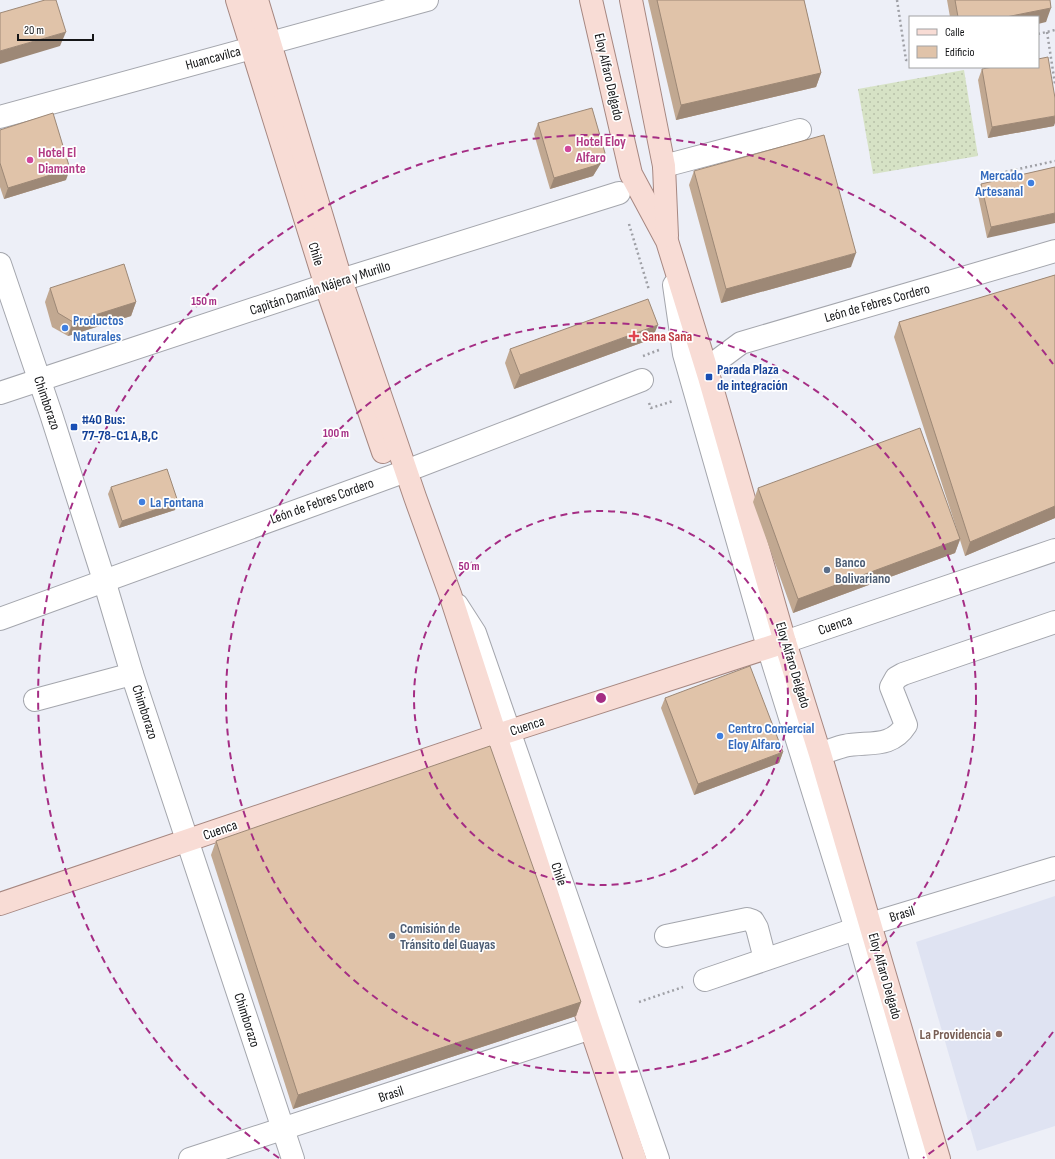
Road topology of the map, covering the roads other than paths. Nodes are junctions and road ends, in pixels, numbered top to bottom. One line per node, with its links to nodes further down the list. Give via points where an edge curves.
1 (237, 0): 6 (main road, Chile)
2 (257, 0): 6 (main road, Chile)
3 (427, 0): 6 (street, Huancavilca)
4 (631, 0): 9 (main road, Eloy Alfaro Delgado)
5 (593, 8): 11 (main road, Eloy Alfaro Delgado, via 631,174)
6 (260, 45): 7 (street, Huancavilca); 14 (main road, Chile)
7 (0, 117)
8 (800, 130): 9 (street)
9 (664, 166): 11 (main road, Eloy Alfaro Delgado)
10 (619, 192): 14 (street, Capitán Damián Nájera y Murillo)
11 (667, 241): 15 (main road, Eloy Alfaro Delgado); 25 (street, Eloy Alfaro Delgado, via 684,354)
12 (1055, 251): 15 (street, León de Febres Cordero, via 741,343)
13 (0, 264): 16 (street, Chimborazo)
14 (334, 283): 16 (street, Capitán Damián Nájera y Murillo); 19 (main road, Chile)
15 (706, 369): 25 (main road, Eloy Alfaro Delgado)
16 (39, 380): 18 (street, Capitán Damián Nájera y Murillo); 21 (street, Chimborazo)
17 (642, 380): 19 (street, León de Febres Cordero)
18 (0, 393)
19 (398, 473): 21 (street, León de Febres Cordero); 22 (main road, Chile, via 415,497)
20 (1055, 550): 25 (street, Cuenca)
21 (104, 580): 23 (street, León de Febres Cordero); 26 (street, Chimborazo)
22 (450, 594): 28 (street, Chile, via 475,634)
23 (0, 619)
24 (1055, 622): 29 (street, via 903,674 896,678 892,687 906,725 901,733 883,742 844,746)
25 (777, 644): 28 (main road, Cuenca); 29 (main road, Eloy Alfaro Delgado); 33 (street, Eloy Alfaro Delgado)
26 (132, 674): 27 (street); 30 (street, Chimborazo)
27 (35, 700)
28 (503, 734): 30 (main road, Cuenca); 37 (main road, Chile); 42 (street, Chile)
29 (820, 754): 33 (main road, Eloy Alfaro Delgado)
30 (188, 842): 32 (main road, Cuenca); 38 (street, Chimborazo)
31 (1055, 868): 33 (street, Brasil)
32 (0, 904)
33 (863, 926): 35 (street, Brasil); 43 (street, Eloy Alfaro Delgado); 44 (main road, Eloy Alfaro Delgado)
34 (666, 936): 35 (street, via 747,919 757,928)
35 (765, 960): 36 (street, Brasil)
36 (705, 980)
37 (591, 1028): 38 (street, Brasil); 41 (main road, Chile)
38 (283, 1129): 39 (street, Brasil); 40 (street, Chimborazo)
39 (190, 1159)
40 (293, 1159)
41 (636, 1159)
42 (658, 1159)
43 (921, 1159)
44 (939, 1159)

